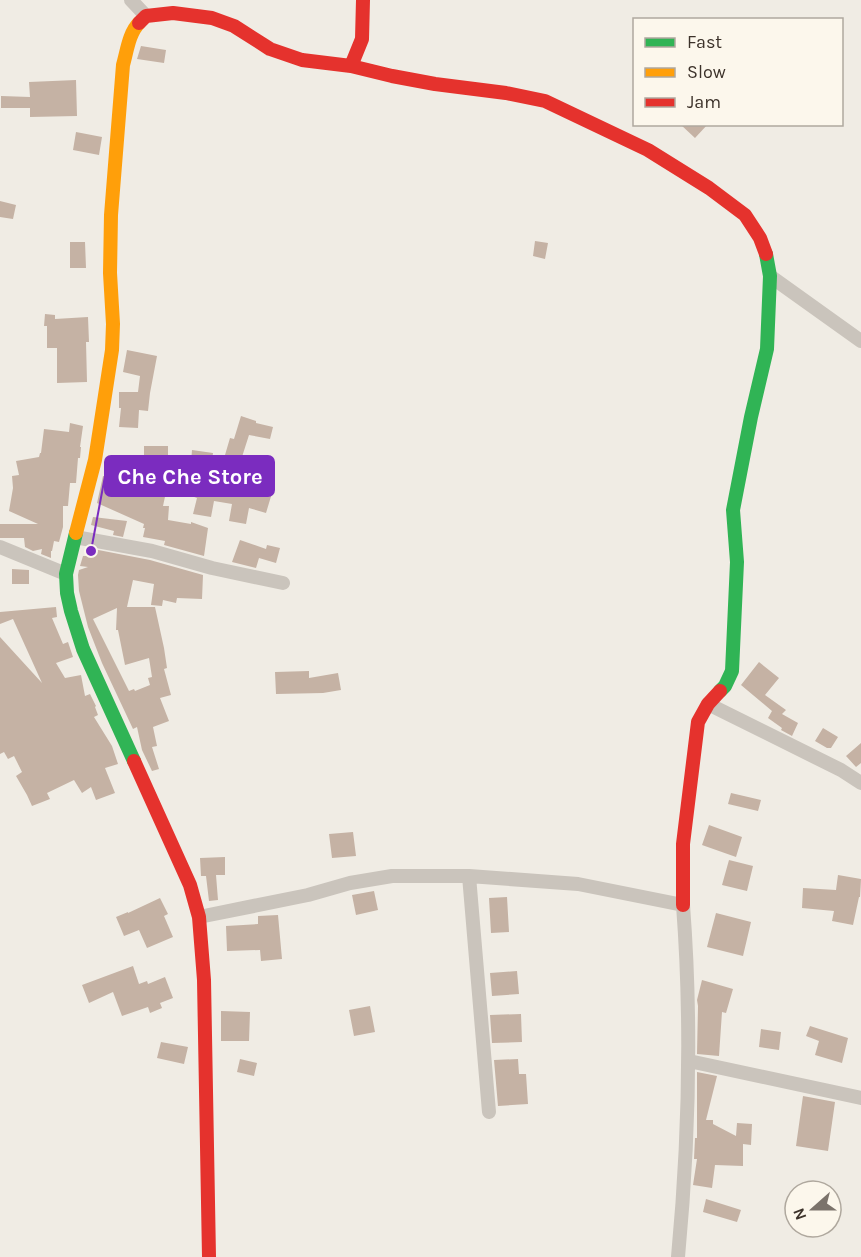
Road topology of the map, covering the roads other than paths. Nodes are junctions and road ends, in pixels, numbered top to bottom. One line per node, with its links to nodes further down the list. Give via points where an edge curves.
1 (131, 0): 3 (street)
2 (363, 0): 4 (street, via 362,39)
3 (146, 16): 4 (street, via 173,13 212,18 234,26 270,49 302,60); 7 (street, via 136,26 123,65 111,215 112,350 95,460)
4 (351, 66): 5 (street, via 545,101 648,150 745,215 760,238)
5 (770, 276): 6 (street); 11 (street, via 767,349 733,510 737,562 732,671 725,686)
6 (861, 341)
7 (75, 537): 9 (street); 10 (street, via 152,550)
8 (0, 547): 9 (street)
9 (66, 574): 15 (street, via 70,612 82,645 190,885)
10 (284, 583)
11 (708, 704): 12 (street); 14 (street, via 698,722 694,746 683,844)
12 (861, 783)
13 (469, 876): 14 (street, via 578,885); 15 (street, via 392,876); 18 (street)
14 (683, 905): 16 (street)
15 (199, 917): 19 (street, via 204,980)
16 (689, 1061): 17 (street); 20 (street)
17 (861, 1098)
18 (489, 1112)
19 (209, 1257)
20 (678, 1257)

